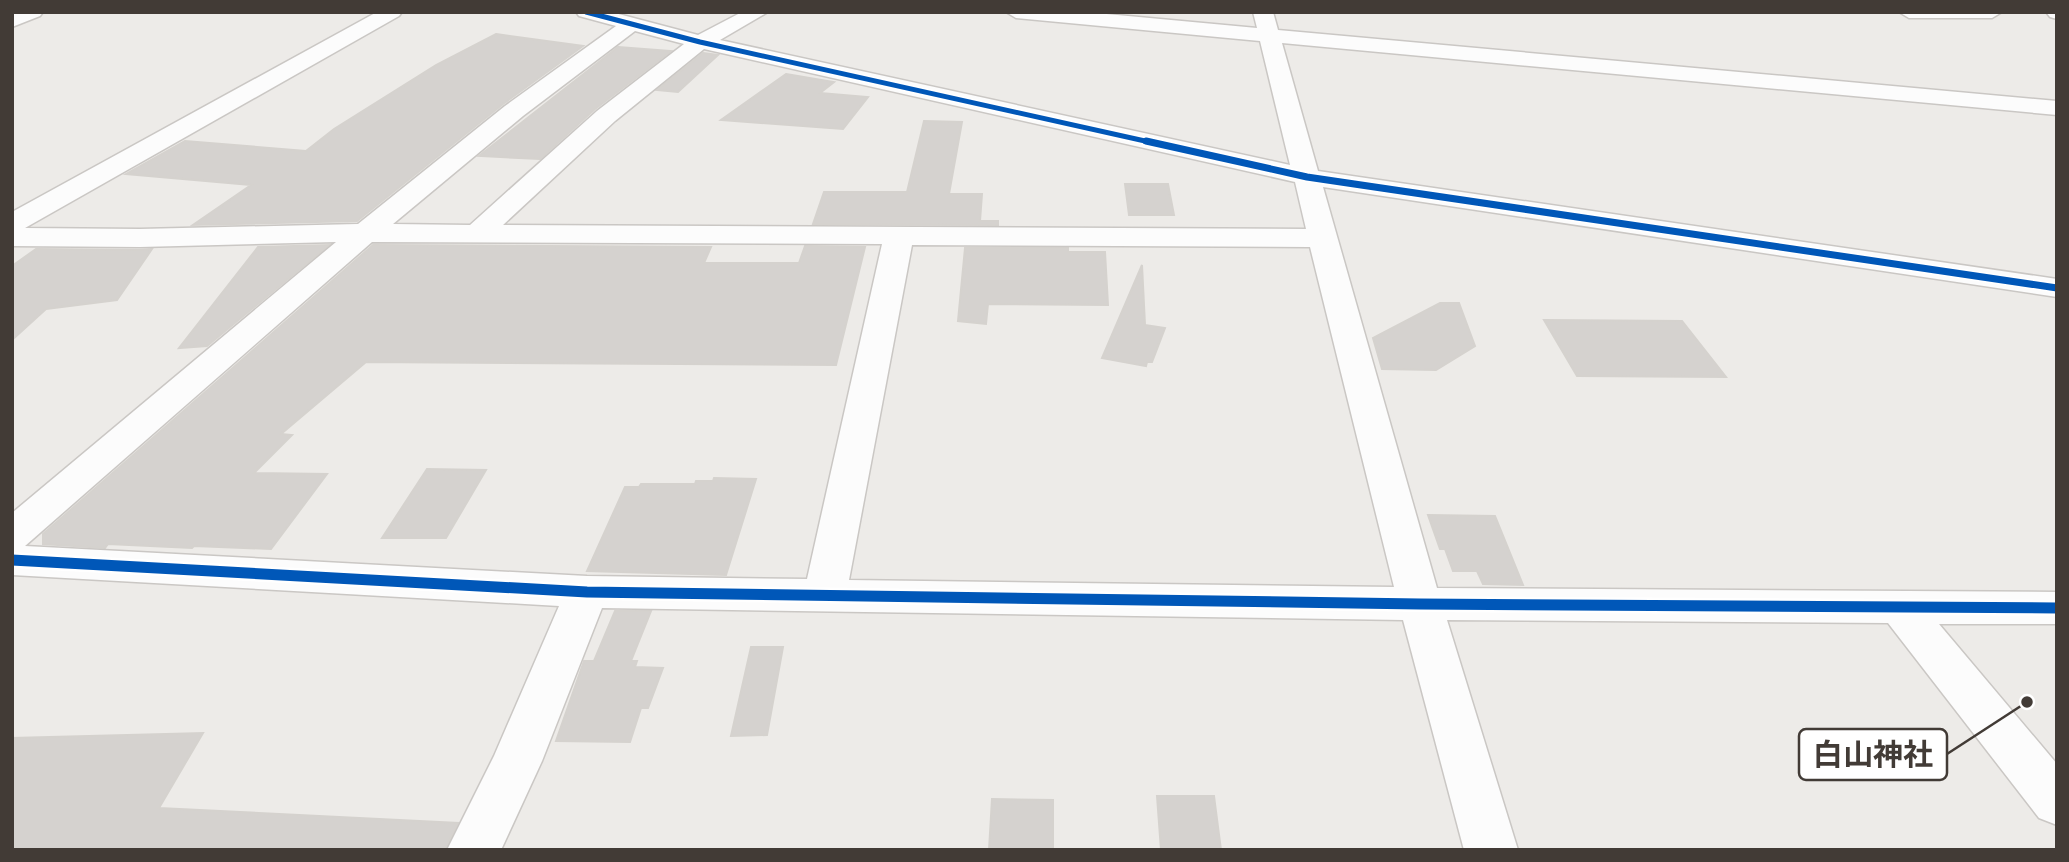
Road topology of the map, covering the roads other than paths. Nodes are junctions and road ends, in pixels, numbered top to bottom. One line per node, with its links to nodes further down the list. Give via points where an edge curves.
1 (33, 12): 9 (street)
2 (391, 12): 15 (street)
3 (586, 12): 10 (street)
4 (758, 12): 12 (street)
5 (1016, 12): 11 (street)
6 (1263, 12): 11 (street)
7 (1909, 12): 8 (street)
8 (1992, 12)
9 (12, 21)
10 (632, 24): 12 (street); 16 (street, via 525,102)
11 (1271, 35): 13 (street); 14 (street)
12 (700, 42): 14 (street); 17 (street, via 607,116)
13 (2057, 108)
14 (1307, 177): 20 (street); 21 (street)
15 (12, 224)
16 (365, 233): 17 (street); 19 (street); 22 (street)
17 (478, 233): 18 (street)
18 (899, 235): 20 (street); 25 (street)
19 (12, 237)
20 (1324, 237): 26 (street)
21 (2057, 288)
22 (12, 534)
23 (12, 560): 24 (street)
24 (587, 592): 25 (street); 30 (street, via 517,761)
25 (825, 595): 26 (street)
26 (1420, 604): 27 (street); 31 (street)
27 (1898, 605): 28 (street); 29 (street)
28 (2057, 608)
29 (2057, 802)
30 (474, 850)
31 (1491, 850)

